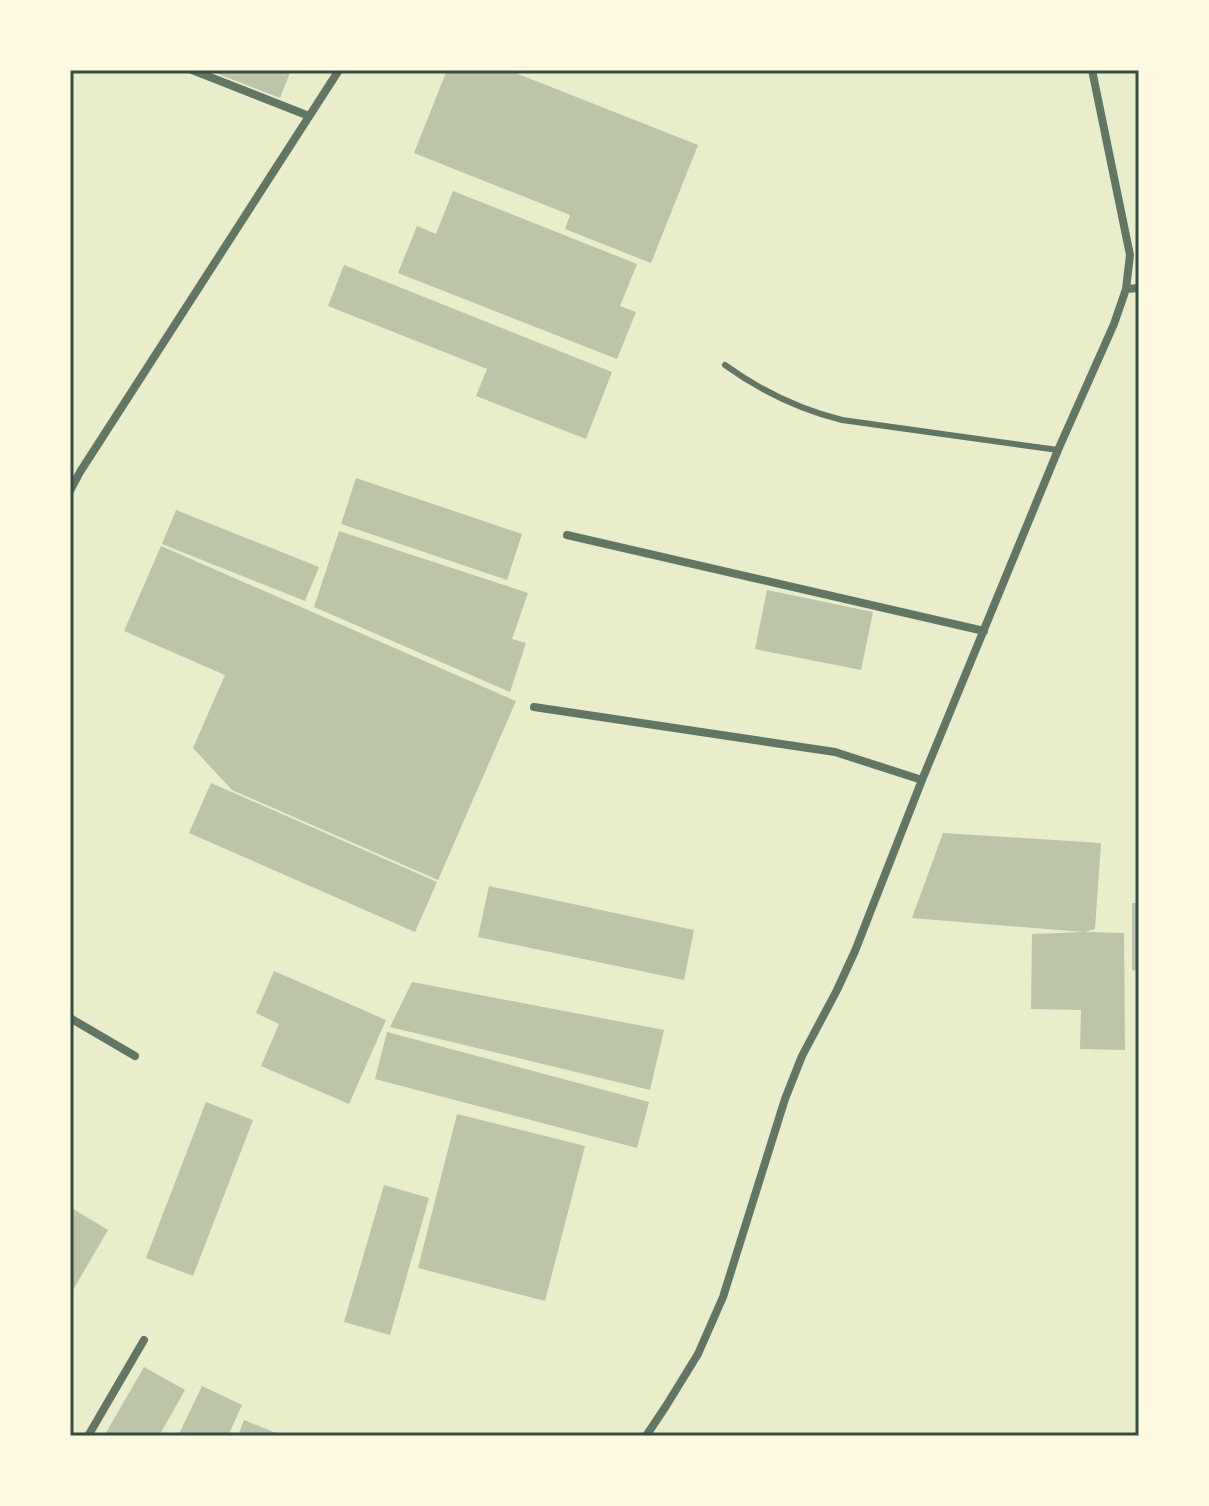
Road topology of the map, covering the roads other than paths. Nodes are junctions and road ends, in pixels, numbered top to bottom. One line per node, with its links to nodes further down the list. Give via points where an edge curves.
1 (192, 70): 4 (street)
2 (339, 70): 4 (street)
3 (1092, 70): 6 (street, via 1130,255)
4 (309, 116): 9 (street)
5 (1139, 288): 6 (street)
6 (1126, 289): 8 (street)
7 (725, 365): 8 (lane, via 771,395 830,417)
8 (1058, 450): 11 (street)
9 (70, 491)
10 (567, 535): 11 (street)
11 (984, 631): 13 (street)
12 (534, 707): 13 (street, via 835,752)
13 (922, 780): 18 (street, via 855,951 802,1056 723,1297 698,1354)
14 (70, 1018): 15 (street)
15 (135, 1056)
16 (144, 1340): 17 (street)
17 (88, 1436)
18 (646, 1436)

